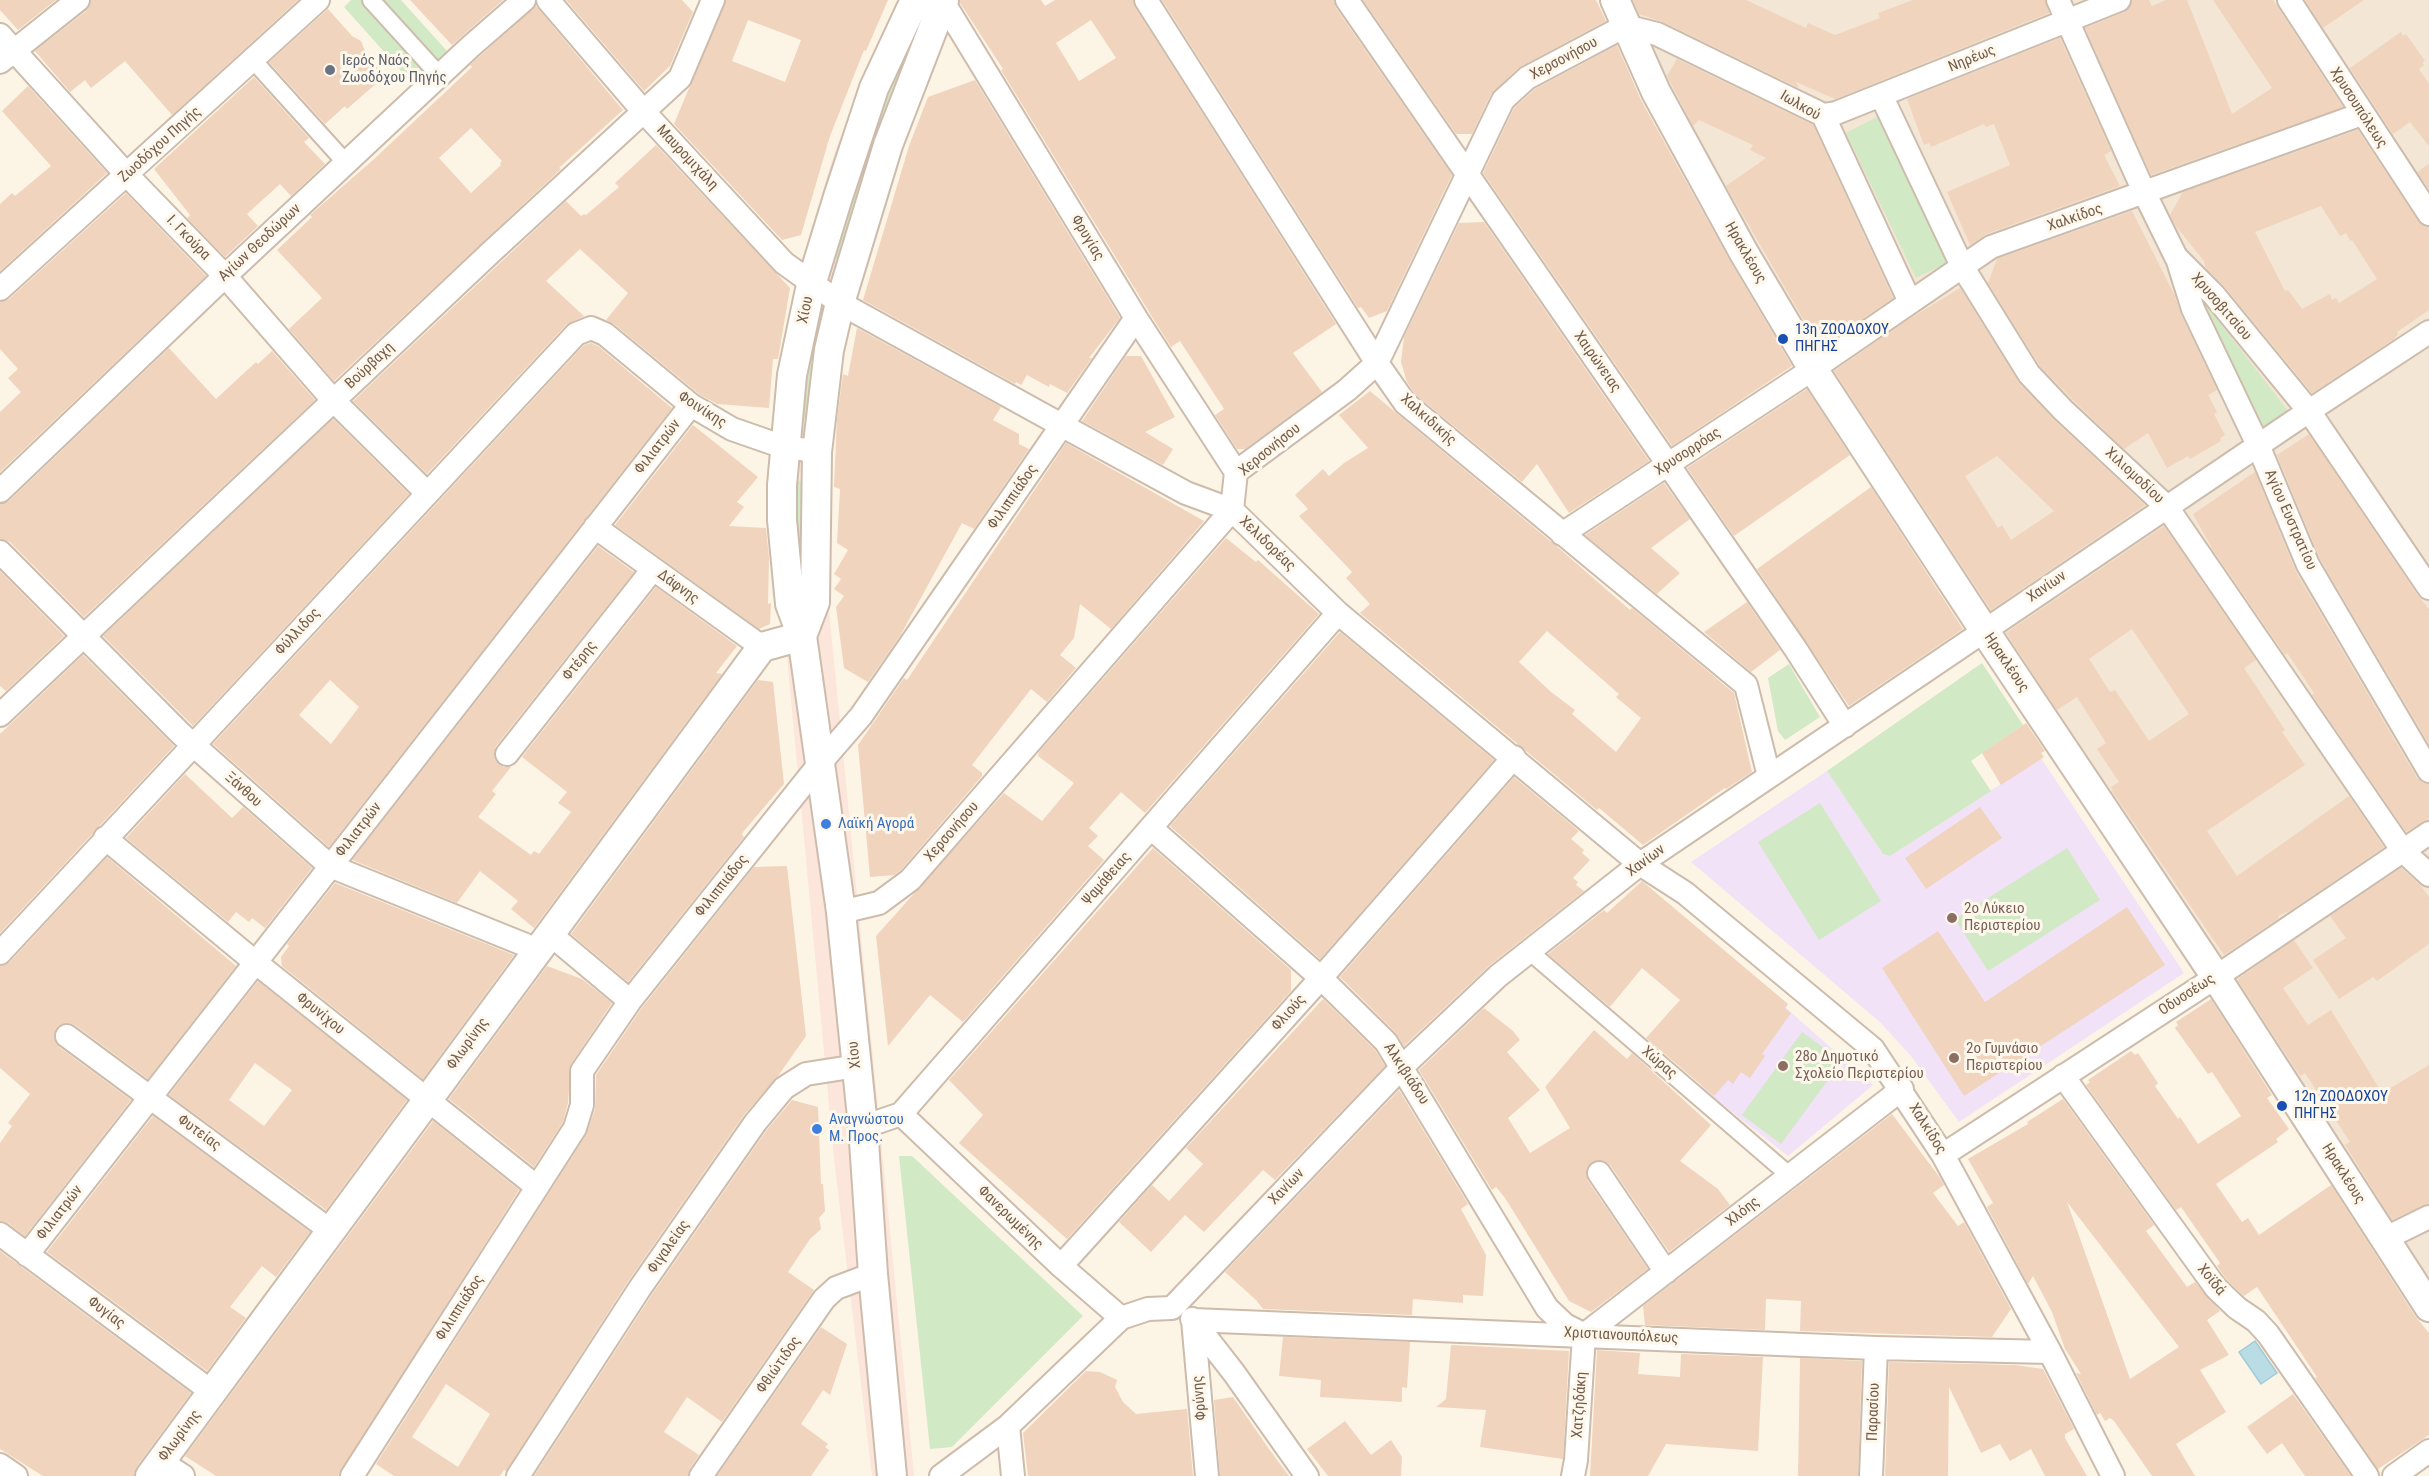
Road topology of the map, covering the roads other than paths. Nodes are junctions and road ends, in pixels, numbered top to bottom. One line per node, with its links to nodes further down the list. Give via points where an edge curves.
1 (78, 0): 17 (street)
2 (318, 0): 18 (street, Ζωοδόχου Πηγής)
3 (371, 0): 19 (street)
4 (524, 0): 19 (street, Αγίων Θεοδώρων)
5 (548, 0): 21 (street, Μαυρομιχάλη)
6 (915, 0): 32 (street, Χίου, via 874,88)
7 (1146, 0): 39 (street, Χαλκιδικής)
8 (1347, 0): 25 (street, Χαιρώνειας)
9 (1615, 0): 16 (street, Ηρακλέους)
10 (2058, 0): 15 (street, Χρυσοβιτσίου)
11 (2120, 0): 15 (street, Νηρέως)
12 (2289, 0): 22 (street, Χρυσουπόλεως)
13 (943, 1): 35 (street, Χίου, via 888,145); 36 (street, Φρυγίας)
14 (709, 3): 21 (street, Βούρβαχη, via 680,78)
15 (2066, 22): 20 (street, Νηρέως); 27 (street, Χρυσοβιτσίου)
16 (1625, 26): 23 (street, Ιωλκού, via 1657,34); 25 (street, Χερσονήσου, via 1527,78 1503,100); 40 (street, Ηρακλέους, via 1738,243)
17 (5, 49): 26 (street, Ι. Γκούρα)
18 (253, 60): 24 (street); 26 (street, Ζωοδόχου Πηγής)
19 (440, 76): 24 (street, Αγίων Θεοδώρων)
20 (1881, 95): 23 (street, Νηρέως); 30 (street, Χιλιομοδίου)
21 (644, 112): 32 (street, Μαυρομιχάλη, via 784,263); 41 (street, Βούρβαχη)
22 (2362, 114): 27 (street, Χαλκίδος); 28 (street, Χρυσουπόλεως)
23 (1823, 115): 34 (street, Ιωλκού)
24 (346, 164): 31 (street, Αγίων Θεοδώρων)
25 (1467, 174): 39 (street, Χερσονήσου); 48 (street, Χαιρώνειας)
26 (127, 175): 31 (street, Ι. Γκούρα); 33 (street, Ζωοδόχου Πηγής)
27 (2145, 194): 29 (street, Χρυσοβιτσίου); 30 (street, Χαλκίδος, via 1991,247)
28 (2429, 214)
29 (2176, 257): 43 (street, Χρυσοβιτσίου, via 2214,295); 45 (street, Αγίου Ευστρατίου, via 2193,309)
30 (1962, 266): 34 (street, Χαλκίδος); 52 (street, Χιλιομοδίου, via 2029,374)
31 (225, 276): 41 (street, Ι. Γκούρα); 50 (street, Αγίων Θεοδώρων)
32 (811, 285): 35 (street, Μαυρομιχάλη); 46 (street, Χίου, via 792,375)
33 (0, 289)
34 (1910, 302): 40 (street, Χαλκίδος)
35 (840, 303): 44 (street, Χελιδορέας); 47 (street, Χίου, via 823,383)
36 (1136, 318): 44 (street, Φιλιππιάδος); 49 (street, Φρυγίας)
37 (2429, 332): 43 (street, Χανίων)
38 (605, 334): 42 (street, Φοινίκης); 51 (street, Φύλλιδος, via 591,328 576,334)
39 (1377, 363): 49 (street, Χερσονήσου, via 1347,390); 55 (street, Χαλκιδικής, via 1406,403)
40 (1813, 369): 48 (street, Χρυσορρόας); 60 (street, Ηρακλέους)
41 (333, 400): 51 (street, Ι. Γκούρα); 61 (street, Βούρβαχη)
42 (691, 405): 46 (street, Φοινίκης, via 732,429); 54 (street, Φιλιατρών)
43 (2309, 411): 45 (street, Χανίων); 58 (street, Χρυσοβιτσίου)
44 (1063, 426): 53 (street, Χελιδορέας, via 1186,493); 69 (street, Φιλιππιάδος, via 861,716)
45 (2258, 445): 52 (street, Χανίων); 70 (street, Αγίου Ευστρατίου, via 2308,565)
46 (785, 447): 47 (street, Φοινίκης); 62 (street, Χίου, via 785,555 790,604)
47 (817, 452): 62 (street, Χίου, via 814,603)
48 (1669, 465): 55 (street, Χρυσορρόας); 65 (street, Χαιρώνειας)
49 (1236, 472): 53 (street, Χερσονήσου)
50 (0, 491)
51 (427, 493): 66 (street, Φύλλιδος)
52 (2168, 507): 60 (street, Χανίων); 75 (street, Χιλιομοδίου)
53 (1232, 510): 59 (street, Χελιδορέας); 79 (street, Χερσονήσου, via 910,880 879,903)
54 (595, 526): 57 (street, Δάφνης); 77 (street, Φιλιατρών)
55 (1562, 534): 71 (street, Χαλκιδικής, via 1746,685)
56 (0, 552): 61 (street, Ξάνθου)
57 (652, 569): 63 (street, Δάφνης); 67 (street, Φτέρης)
58 (2429, 588)
59 (1338, 613): 68 (street, Χελιδορέας); 72 (street, Ψαμάθειας)
60 (1984, 630): 65 (street, Χανίων); 84 (street, Ηρακλέους)
61 (82, 636): 64 (street, Βούρβαχη); 66 (street, Ξάνθου)
62 (802, 636): 63 (street); 69 (street, Χίου)
63 (762, 647): 80 (street, Φλωρίνης)
64 (0, 715)
65 (1845, 726): 71 (street, Χανίων)
66 (193, 746): 74 (street, Φύλλιδος); 77 (street, Ξάνθου)
67 (507, 754)
68 (1514, 757): 76 (street, Χελιδορέας); 85 (street, Φλιούς)
69 (821, 762): 79 (street, Χίου); 86 (street, Φιλιππιάδος)
70 (2429, 771)
71 (1769, 776): 76 (street, Χανίων)
72 (1151, 828): 85 (street, Αλκιβιάδου); 94 (street, Ψαμάθειας)
73 (2429, 834): 75 (street, Οδυσσέως)
74 (105, 838): 82 (street, Φύλλιδος); 83 (street, Φρυνίχου)
75 (2403, 851): 78 (street, Χιλιομοδίου); 84 (street, Οδυσσέως)
76 (1640, 864): 81 (street, Χανίων); 91 (street, Χαλκίδος, via 1685,893 1873,1049)
77 (330, 866): 80 (street, Ξάνθου, via 361,881); 83 (street, Φιλιατρών)
78 (2429, 875)
79 (841, 912): 88 (street, Χίου)
80 (544, 942): 86 (street, Ξάνθου); 93 (street, Φλωρίνης)
81 (1529, 951): 89 (street, Χανίων); 98 (street, Χώρας)
82 (0, 953)
83 (255, 962): 92 (street, Φιλιατρών); 93 (street, Φρυνίχου)
84 (2216, 976): 90 (street, Οδυσσέως); 103 (street, Ηρακλέους)
85 (1321, 978): 89 (street, Αλκιβιάδου, via 1386,1042); 105 (street, Φλιούς)
86 (630, 1001): 99 (street, Φιλιππιάδος, via 582,1071 582,1105 575,1128)
87 (67, 1036): 92 (street, Φυτείας)
88 (857, 1066): 95 (street, Χίου); 122 (street, Φιγαλείας, via 806,1074 784,1088 755,1123 640,1288)
89 (1402, 1066): 109 (street, Χανίων); 112 (street, Αλκιβιάδου, via 1547,1308 1565,1325)
90 (2063, 1076): 96 (street, Οδυσσέως); 132 (street, Χοϊδά, via 2216,1288 2268,1334)
91 (1902, 1089): 96 (street, Χαλκίδος); 98 (street, Χλόης)
92 (150, 1098): 101 (street, Φυτείας); 104 (street, Φιλιατρών)
93 (427, 1100): 99 (street, Φρυνίχου); 101 (street, Φλωρίνης)
94 (901, 1114): 95 (street, Ψαμάθειας); 105 (street, Φανερωμένης)
95 (863, 1128): 107 (street, Χίου)
96 (1943, 1155): 114 (street, Χαλκίδος)
97 (1599, 1173): 106 (street)
98 (1789, 1175): 106 (street, Χλόης)
99 (537, 1187): 121 (street, Φιλιππιάδος)
100 (2429, 1216): 103 (street)
101 (331, 1231): 115 (street, Φλωρίνης)
102 (0, 1234): 104 (street, Φυγίας)
103 (2384, 1239): 108 (street, Ηρακλέους)
104 (27, 1254): 115 (street, Φυγίας)
105 (1061, 1266): 110 (street, Φανερωμένης)
106 (1666, 1272): 112 (street, Χλόης)
107 (873, 1274): 123 (street, Φθιώτιδος, via 836,1288 824,1299); 124 (street, Χίου)
108 (2429, 1307)
109 (1172, 1308): 110 (street, via 1148,1309); 111 (street)
110 (1121, 1318): 116 (street)
111 (1193, 1320): 112 (street, Χριστιανουπόλεως); 127 (street, Φρύνης); 128 (street)
112 (1584, 1335): 113 (street, Χριστιανουπόλεως); 129 (street, Χατζηδάκη)
113 (1876, 1348): 114 (street, Χριστιανουπόλεως); 130 (street, Παρασίου)
114 (2050, 1352): 131 (street, Χαλκίδος)
115 (212, 1392): 119 (street, Φλωρίνης)
116 (1008, 1426): 125 (street); 126 (street)
117 (2429, 1451): 133 (street)
118 (0, 1466): 120 (street)
119 (164, 1471)
120 (16, 1476)
121 (352, 1476)
122 (518, 1476)
123 (701, 1476)
124 (892, 1476)
125 (941, 1476)
126 (1013, 1476)
127 (1207, 1476)
128 (1307, 1476)
129 (1573, 1476)
130 (1871, 1476)
131 (2113, 1476)
132 (2367, 1476)
133 (2394, 1476)

